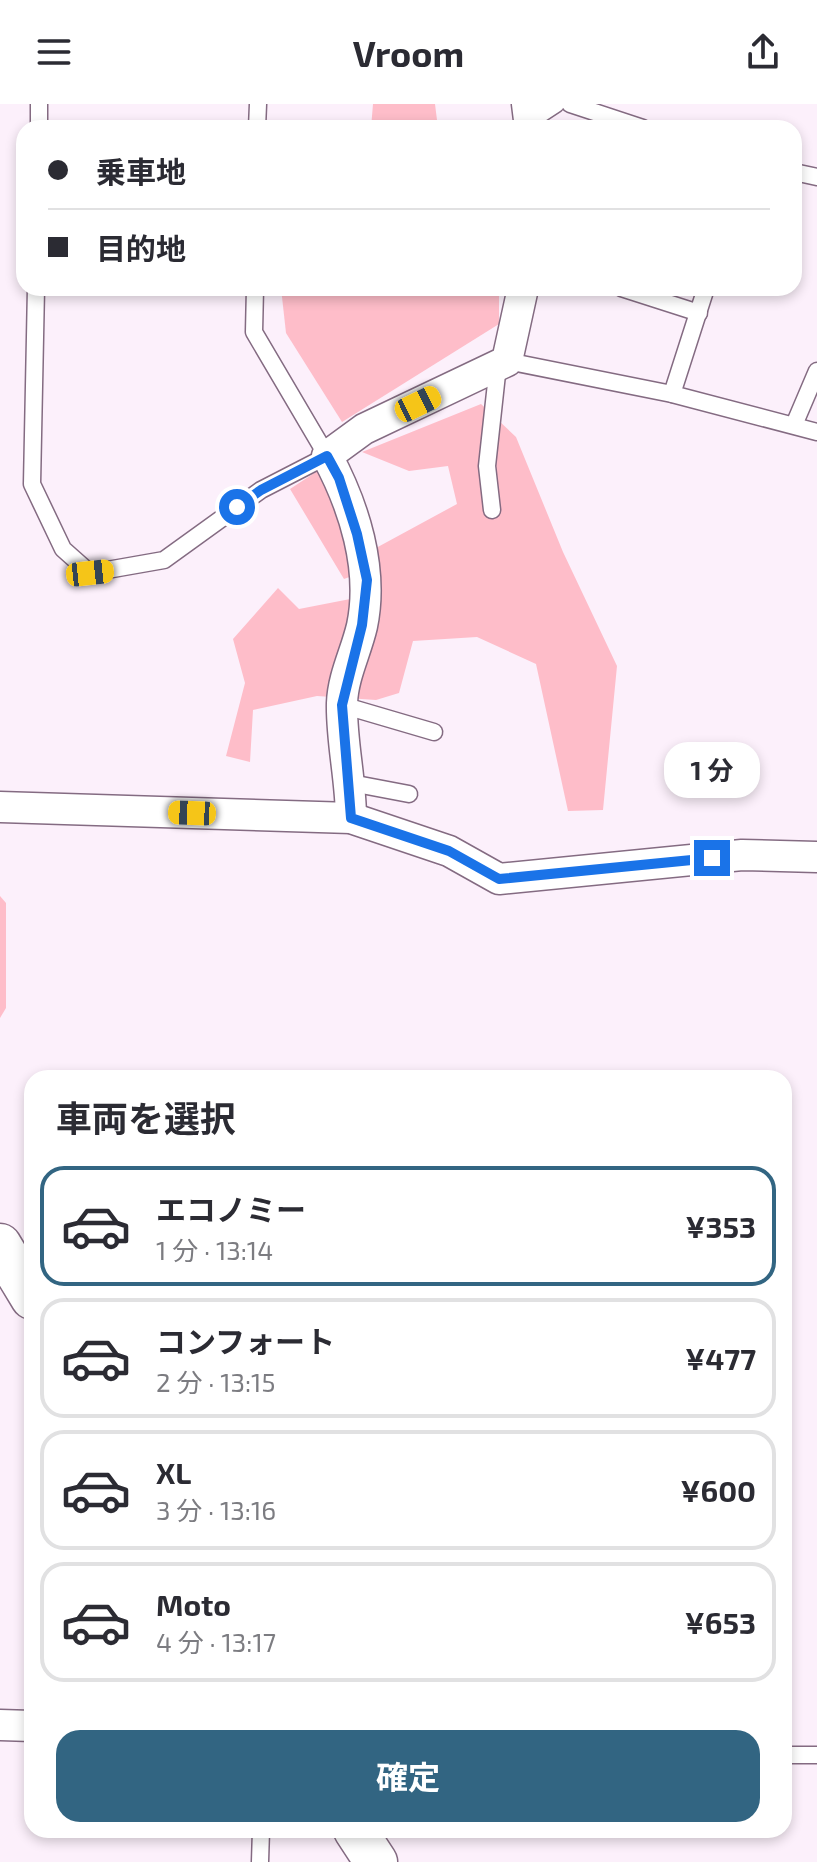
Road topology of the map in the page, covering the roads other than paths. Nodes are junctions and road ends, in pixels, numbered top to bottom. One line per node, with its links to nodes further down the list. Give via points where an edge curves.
1 (556, 104): 3 (lane)
2 (570, 104): 4 (lane)
3 (529, 118)
4 (619, 120)
5 (36, 296): 16 (lane, via 32,484 63,549 90,573 164,560 261,490)
6 (255, 296): 16 (lane, via 254,332)
7 (521, 296): 11 (street)
8 (646, 296): 10 (lane)
9 (704, 296): 10 (lane)
10 (699, 313): 13 (lane)
11 (503, 363): 13 (lane); 16 (street, via 364,429); 17 (lane, via 487,466)
12 (817, 371): 14 (lane)
13 (672, 394): 14 (lane)
14 (794, 425): 15 (lane)
15 (817, 432)
16 (327, 456): 18 (street, via 339,478 367,580)
17 (492, 510)
18 (342, 705): 19 (lane); 20 (street)
19 (434, 732)
20 (351, 783): 21 (lane); 23 (street)
21 (409, 794)
22 (0, 807): 23 (street)
23 (351, 818): 24 (street, via 449,851 499,879 742,855)
24 (817, 857)
25 (0, 1245): 26 (street)
26 (24, 1285)
27 (0, 1725): 28 (street)
28 (24, 1726)
29 (792, 1755): 30 (lane)
30 (817, 1755)
31 (261, 1838): 33 (lane)
32 (360, 1838): 34 (street)
33 (260, 1862)
34 (376, 1862)

